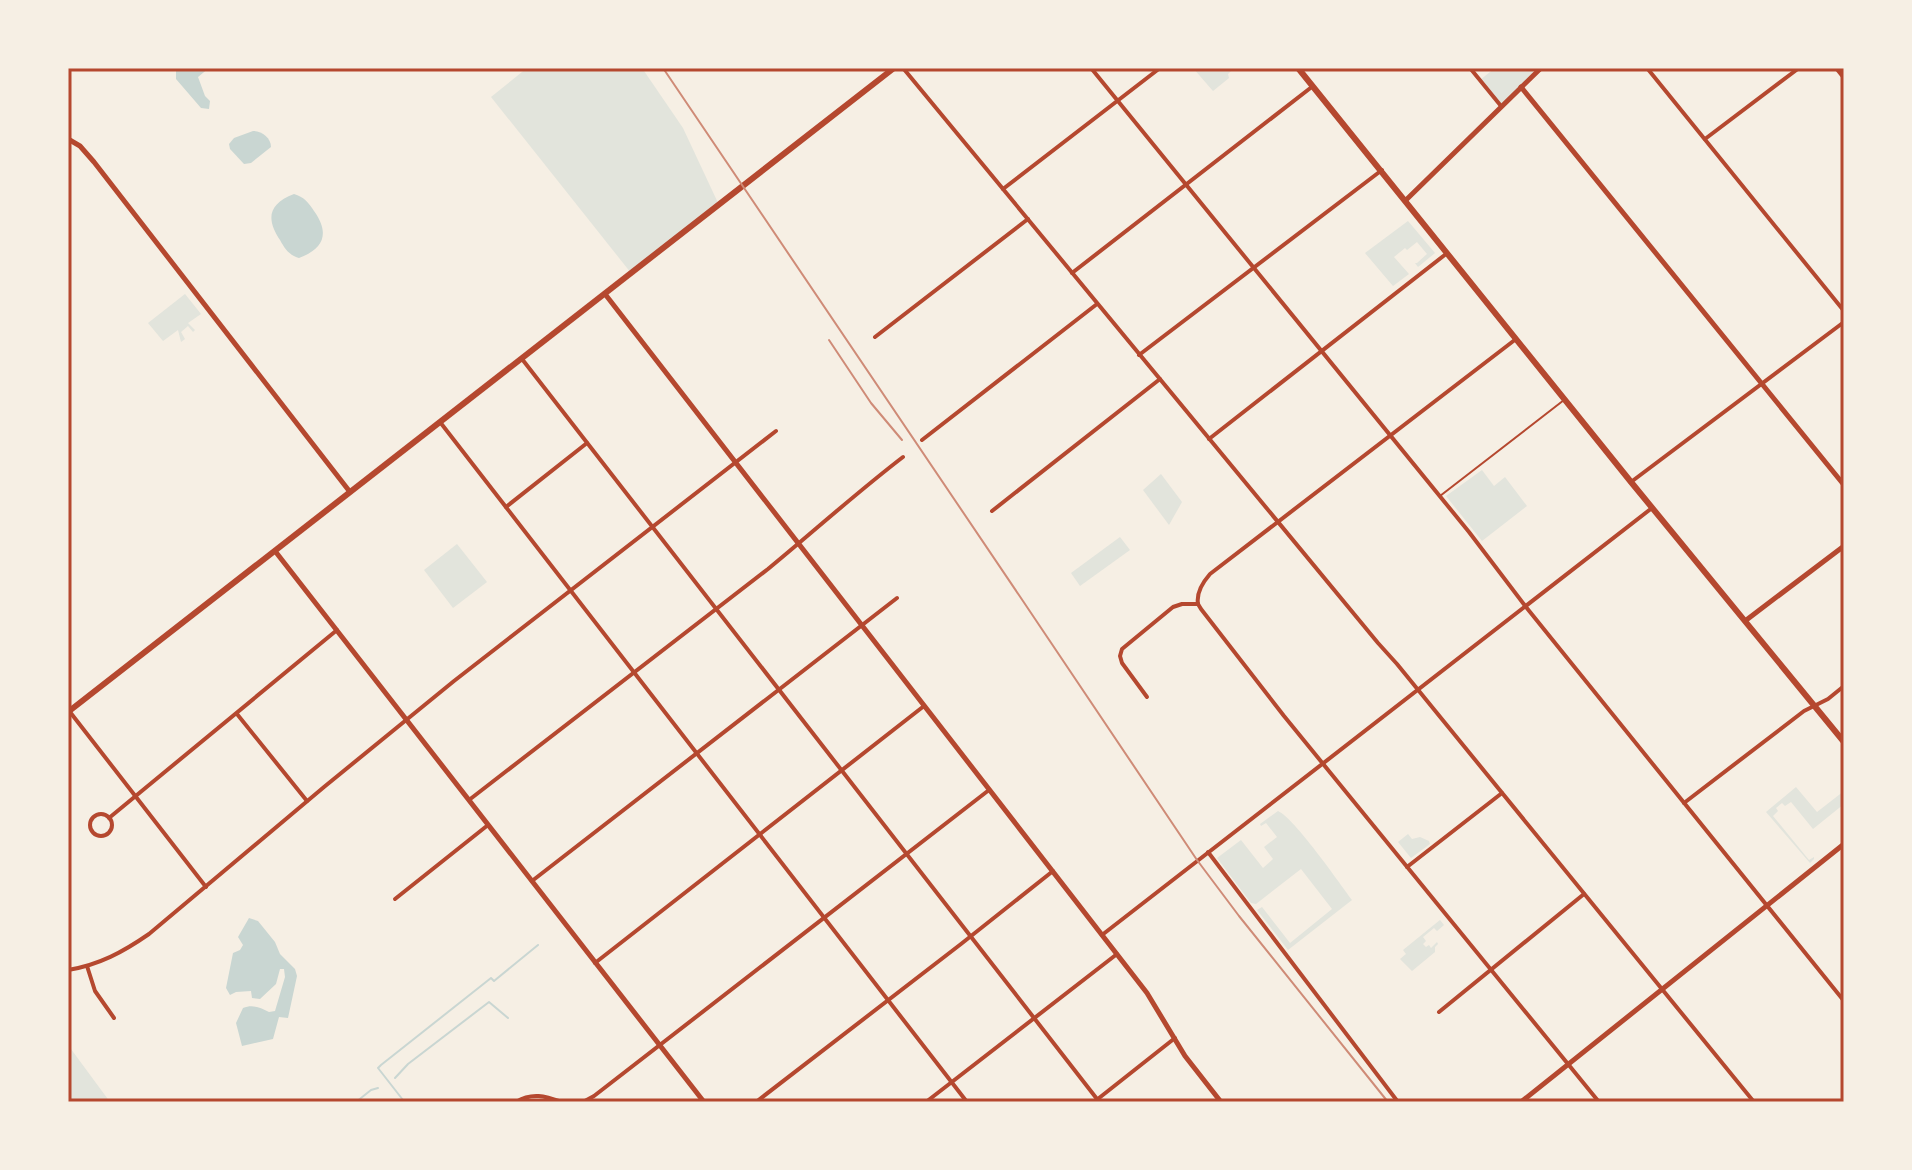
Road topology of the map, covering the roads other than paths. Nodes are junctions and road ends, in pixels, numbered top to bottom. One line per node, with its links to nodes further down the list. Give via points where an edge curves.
1 (894, 68): 26 (main road)
2 (903, 68): 20 (street)
3 (1091, 68): 14 (street)
4 (1160, 68): 14 (street)
5 (1298, 68): 12 (main road)
6 (1470, 68): 15 (street)
7 (1541, 68): 13 (street)
8 (1647, 68): 17 (street)
9 (1799, 68): 17 (street)
10 (1836, 68): 11 (street)
11 (1844, 78)
12 (1313, 86): 18 (main road); 19 (street)
13 (1521, 87): 15 (street); 36 (street)
14 (1117, 100): 19 (street); 20 (street)
15 (1501, 106): 21 (street)
16 (68, 139): 48 (street, via 94,162)
17 (1705, 139): 28 (street)
18 (1382, 170): 21 (main road); 24 (street)
19 (1186, 184): 24 (street); 25 (street)
20 (1003, 189): 22 (street)
21 (1406, 200): 23 (main road)
22 (1028, 219): 25 (street); 30 (street)
23 (1447, 253): 31 (main road); 32 (street)
24 (1254, 268): 32 (street); 33 (street)
25 (1072, 273): 27 (street)
26 (605, 294): 34 (main road); 45 (street)
27 (1097, 304): 33 (street); 42 (street)
28 (1844, 311)
29 (1844, 322): 36 (street)
30 (875, 337)
31 (1516, 339): 37 (main road); 40 (street)
32 (1322, 352): 40 (street); 41 (street)
33 (1139, 355): 35 (street)
34 (522, 359): 38 (main road); 43 (street)
35 (1160, 379): 41 (street); 52 (street)
36 (1762, 383): 46 (street); 47 (street)
37 (1565, 399): 46 (main road); 49 (lane)
38 (440, 422): 48 (main road); 50 (street)
39 (776, 431): 45 (street)
40 (1390, 436): 49 (street); 53 (street)
41 (1209, 439): 53 (street)
42 (922, 440)
43 (587, 443): 50 (street); 54 (street)
44 (903, 457): 55 (street)
45 (736, 462): 54 (street); 55 (street)
46 (1631, 482): 51 (main road)
47 (1844, 485)
48 (350, 492): 57 (main road)
49 (1440, 496): 61 (street)
50 (506, 507): 58 (street)
51 (1652, 508): 61 (street); 63 (main road)
52 (992, 511)
53 (1277, 522): 60 (street, via 1210,574 1199,590); 69 (street)
54 (652, 527): 58 (street); 62 (street)
55 (799, 544): 62 (street); 64 (street)
56 (1844, 546): 63 (street)
57 (275, 551): 65 (street); 73 (main road)
58 (571, 591): 66 (street); 75 (street)
59 (897, 598): 64 (street)
60 (1198, 604): 70 (street, via 1173,607 1122,649 1122,663); 78 (street)
61 (1526, 607): 69 (street); 85 (street)
62 (716, 608): 66 (street); 68 (street)
63 (1745, 621): 72 (main road)
64 (861, 625): 68 (street); 71 (street)
65 (337, 630): 74 (street); 75 (street)
66 (634, 672): 77 (street); 83 (street)
67 (1844, 686): 72 (street)
68 (779, 690): 77 (street); 79 (street)
69 (1418, 690): 78 (street); 81 (street)
70 (1147, 697)
71 (924, 706): 79 (street); 80 (street)
72 (1814, 706): 76 (main road); 85 (street)
73 (69, 711): 82 (street)
74 (237, 714): 82 (street); 84 (street)
75 (407, 719): 83 (street); 84 (street)
76 (1844, 742)
77 (697, 753): 88 (street); 94 (street)
78 (1322, 764): 90 (street); 92 (street)
79 (842, 771): 88 (street); 91 (street)
80 (989, 790): 91 (street); 93 (street)
81 (1502, 793): 92 (street); 96 (street)
82 (136, 797): 86 (street); 95 (street)
83 (469, 800): 87 (street)
84 (307, 801): 95 (street)
85 (1684, 803): 98 (street)
86 (109, 818): 86 (street, via 94,816 92,832 109,832)
87 (488, 825): 94 (street); 97 (street)
88 (760, 835): 99 (street); 103 (street)
89 (1844, 844): 98 (street)
90 (1207, 852): 100 (street); 126 (street)
91 (907, 854): 99 (street); 101 (street)
92 (1407, 867): 105 (street)
93 (1053, 871): 100 (street); 101 (street)
94 (532, 881): 103 (street)
95 (206, 887): 104 (street, via 130,947)
96 (1584, 894): 105 (street); 107 (street)
97 (395, 899)
98 (1768, 906): 107 (street); 109 (street)
99 (824, 917): 108 (street); 114 (street)
100 (1102, 935): 102 (street)
101 (971, 937): 108 (street); 112 (street)
102 (1117, 954): 112 (street); 113 (street)
103 (595, 963): 114 (street)
104 (87, 966): 106 (street); 111 (street, via 95,991)
105 (1491, 969): 110 (street); 115 (street)
106 (68, 970)
107 (1663, 989): 115 (street); 129 (street)
108 (888, 1000): 116 (street); 122 (street)
109 (1844, 1001)
110 (1439, 1012)
111 (114, 1018)
112 (1034, 1018): 116 (street); 117 (street)
113 (1175, 1038): 117 (street); 125 (street)
114 (660, 1045): 120 (street); 121 (street)
115 (1568, 1065): 127 (street); 128 (street)
116 (952, 1082): 123 (street); 124 (street)
117 (1095, 1101)
118 (516, 1102): 119 (street, via 540,1095)
119 (562, 1102)
120 (583, 1102)
121 (704, 1102)
122 (756, 1102)
123 (926, 1102)
124 (967, 1102)
125 (1221, 1102)
126 (1398, 1102)
127 (1521, 1102)
128 (1599, 1102)
129 (1754, 1102)

